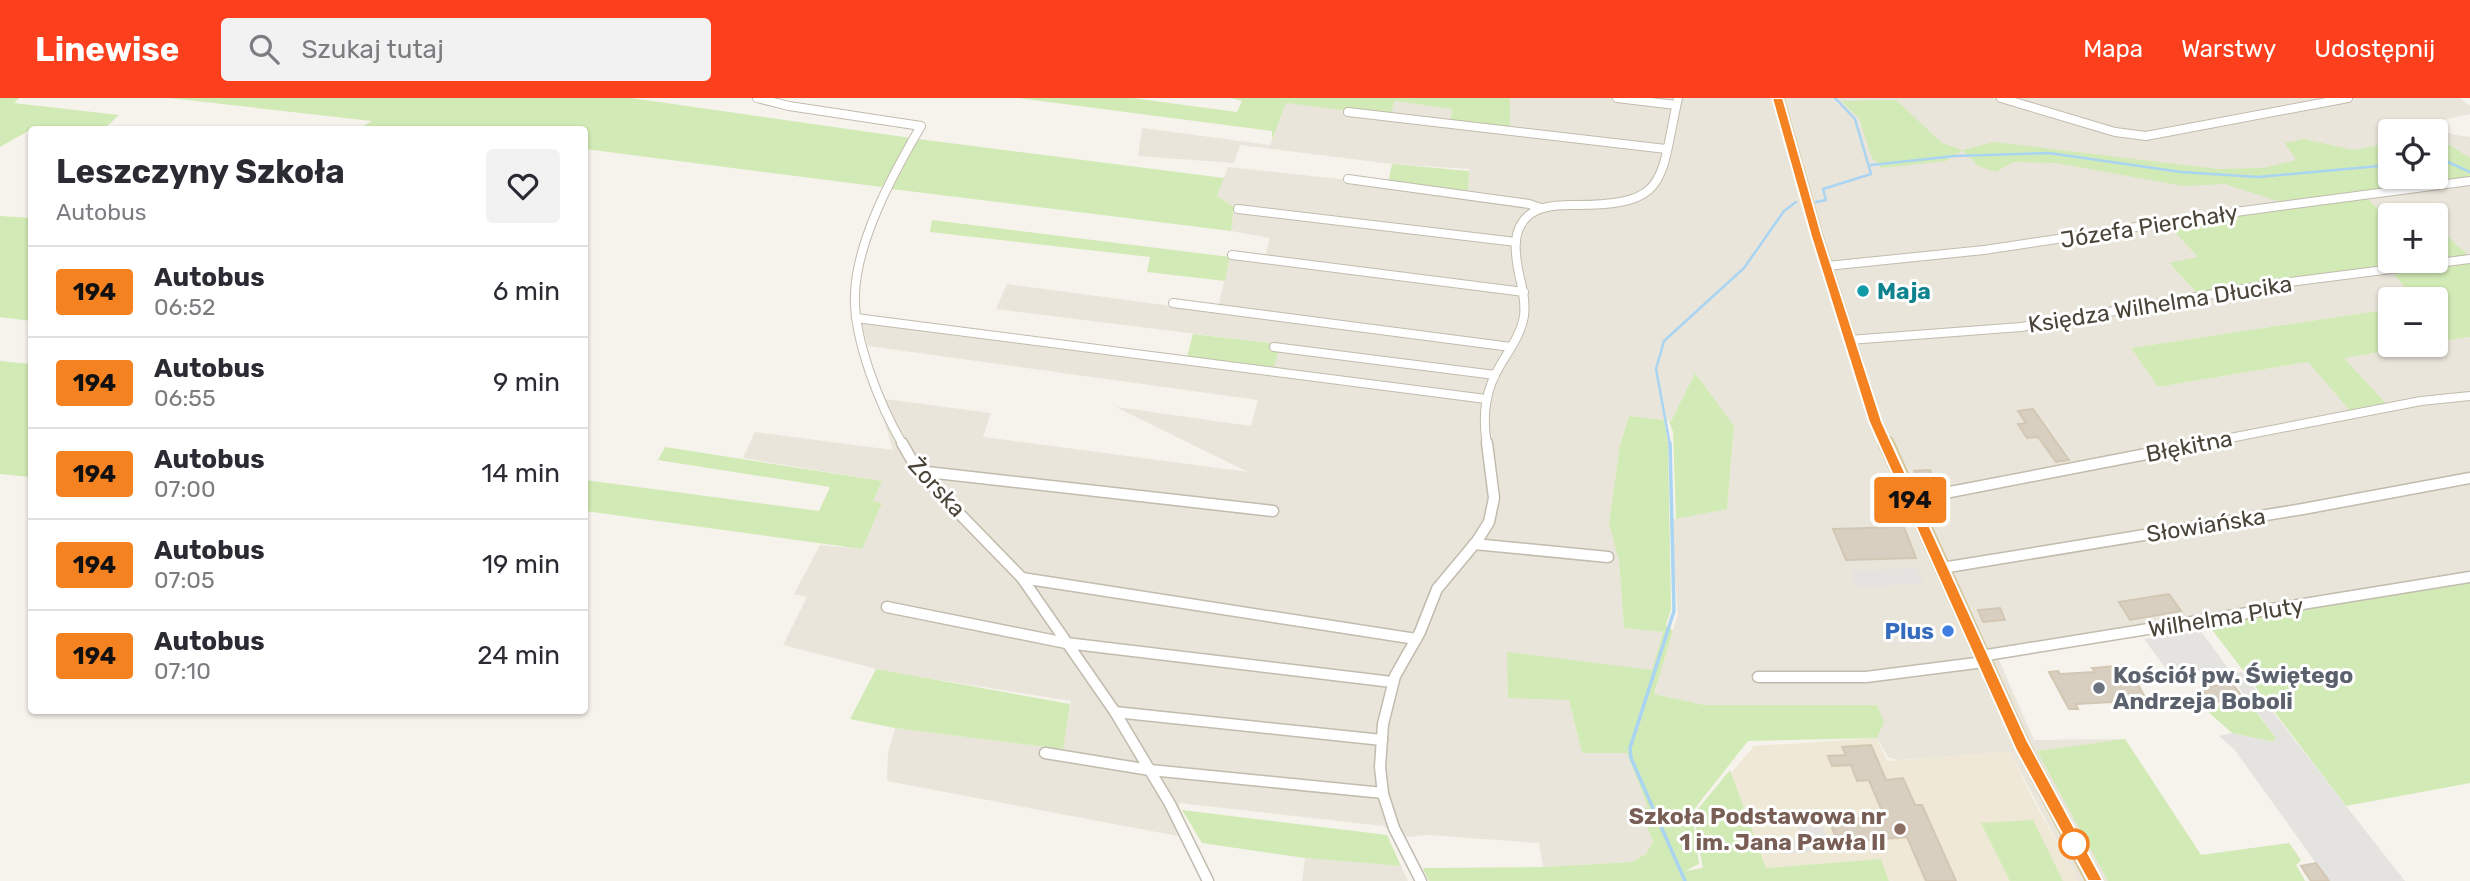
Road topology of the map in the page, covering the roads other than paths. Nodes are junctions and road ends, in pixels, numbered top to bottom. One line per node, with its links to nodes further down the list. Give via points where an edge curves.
1 (757, 98): 22 (street, Żorska, via 921,126 886,192 860,262)
2 (1617, 98): 8 (street)
3 (1778, 98): 19 (street)
4 (2014, 98): 7 (street)
5 (2306, 98): 9 (street)
6 (2348, 98): 9 (street)
7 (2002, 99): 9 (street, via 2115,132 2146,136)
8 (1677, 102): 11 (street)
9 (2314, 104)
10 (1348, 112): 11 (street)
11 (1666, 149): 14 (street, via 1657,180 1636,198 1611,206)
12 (1348, 179): 14 (street)
13 (2470, 181): 19 (street, Józefa Pierchały, via 2036,244)
14 (1541, 208): 16 (street, via 1522,221)
15 (1237, 209): 16 (street)
16 (1516, 242): 20 (street)
17 (1232, 255): 20 (street)
18 (2470, 259): 23 (street, Księdza Wilhelma Dłucika, via 2266,285 2021,327)
19 (1827, 266): 23 (street)
20 (1524, 292): 25 (street, via 1522,322)
21 (1173, 303): 25 (street)
22 (856, 318): 28 (street); 29 (street, Żorska, via 892,426)
23 (1849, 340): 31 (street, via 1871,412)
24 (1274, 347): 26 (street)
25 (1511, 347): 26 (street)
26 (1494, 375): 28 (street)
27 (2470, 396): 31 (street, Błękitna, via 2421,401)
28 (1486, 399): 33 (street, via 1493,504 1489,522)
29 (918, 471): 32 (street); 37 (street, Żorska)
30 (2470, 478): 35 (street, Słowiańska)
31 (1912, 503): 35 (street)
32 (1273, 511)
33 (1474, 544): 34 (street); 39 (street, via 1437,587)
34 (1608, 557)
35 (1941, 568): 41 (street)
36 (2470, 577): 41 (street, Wilhelma Pluty)
37 (1022, 578): 39 (street); 40 (street, Żorska)
38 (887, 607): 40 (street)
39 (1416, 639): 43 (street)
40 (1066, 643): 43 (street); 44 (street, Żorska)
41 (1982, 659): 42 (street, Wilhelma Pluty, via 1866,677); 51 (street, via 2039,780)
42 (1758, 677)
43 (1392, 682): 45 (street)
44 (1115, 712): 45 (street); 47 (street, Żorska)
45 (1382, 740): 48 (street)
46 (1045, 753): 47 (street)
47 (1150, 770): 48 (street); 49 (street, Żorska)
48 (1383, 793): 50 (street)
49 (1209, 881)
50 (1421, 881)
51 (2094, 881)

